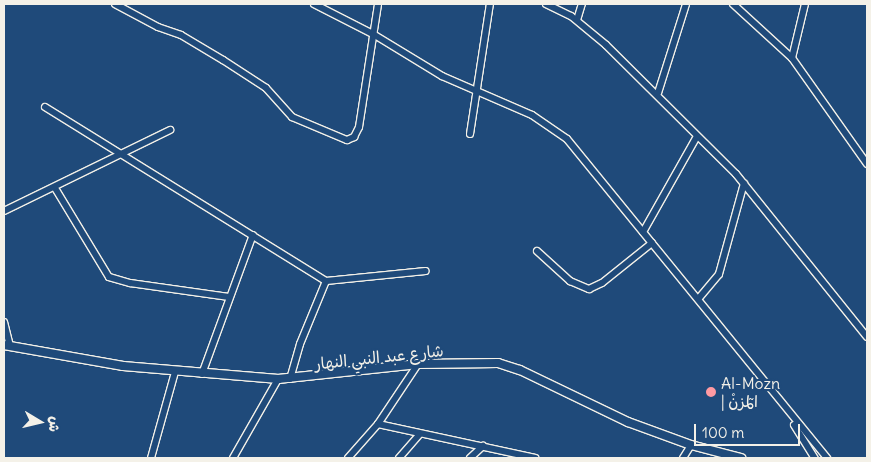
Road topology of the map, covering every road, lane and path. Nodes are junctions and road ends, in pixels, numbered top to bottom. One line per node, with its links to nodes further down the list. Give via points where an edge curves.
1 (115, 4): 11 (street, via 158,27 181,35 223,60 266,88 292,117 347,140 354,137 359,126)
2 (314, 4): 11 (street)
3 (378, 4): 11 (street)
4 (490, 4): 13 (street)
5 (546, 4): 10 (street)
6 (582, 4): 10 (street)
7 (686, 4): 14 (street)
8 (733, 4): 12 (street)
9 (805, 4): 12 (street)
10 (577, 20): 14 (street)
11 (373, 34): 13 (street, via 442,76)
12 (792, 58): 20 (street)
13 (477, 92): 17 (street); 24 (street, via 532,116 563,135)
14 (658, 93): 18 (street)
15 (45, 107): 19 (street)
16 (170, 130): 19 (street)
17 (470, 134)
18 (698, 136): 21 (street); 24 (street)
19 (121, 156): 22 (street); 25 (street)
20 (867, 164)
21 (744, 183): 31 (street, via 721,267); 33 (street)
22 (54, 188): 23 (street); 30 (street, via 109,276 130,283)
23 (4, 212)
24 (643, 232): 26 (street)
25 (253, 235): 29 (street); 30 (street)
26 (652, 243): 27 (street, via 602,283 589,289 570,281); 31 (street)
27 (538, 251)
28 (426, 271): 29 (street)
29 (326, 280): 39 (street)
30 (229, 297): 37 (street)
31 (699, 298): 40 (street)
32 (4, 322): 34 (street)
33 (867, 337)
34 (7, 346): 36 (street, شارع عبد النبي النهار)
35 (418, 364): 39 (street, شارع عبد النبي النهار); 41 (street); 43 (street, شارع عبد النبي النهار, via 485,362 508,366 628,422)
36 (175, 372): 37 (street, شارع عبد النبي النهار); 45 (street)
37 (202, 374): 38 (street, شارع عبد النبي النهار)
38 (278, 379): 39 (street, شارع عبد النبي النهار); 46 (street)
39 (290, 379)
40 (782, 407): 53 (street); 54 (street)
41 (378, 424): 42 (street); 47 (street)
42 (420, 434): 44 (street); 48 (street)
43 (691, 445): 51 (street); 52 (street, شارع عبد النبي النهار)
44 (483, 446): 49 (street); 50 (street)
45 (151, 458)
46 (232, 458)
47 (348, 458)
48 (398, 458)
49 (470, 458)
50 (535, 458)
51 (683, 458)
52 (741, 458)
53 (815, 458)
54 (827, 458)

